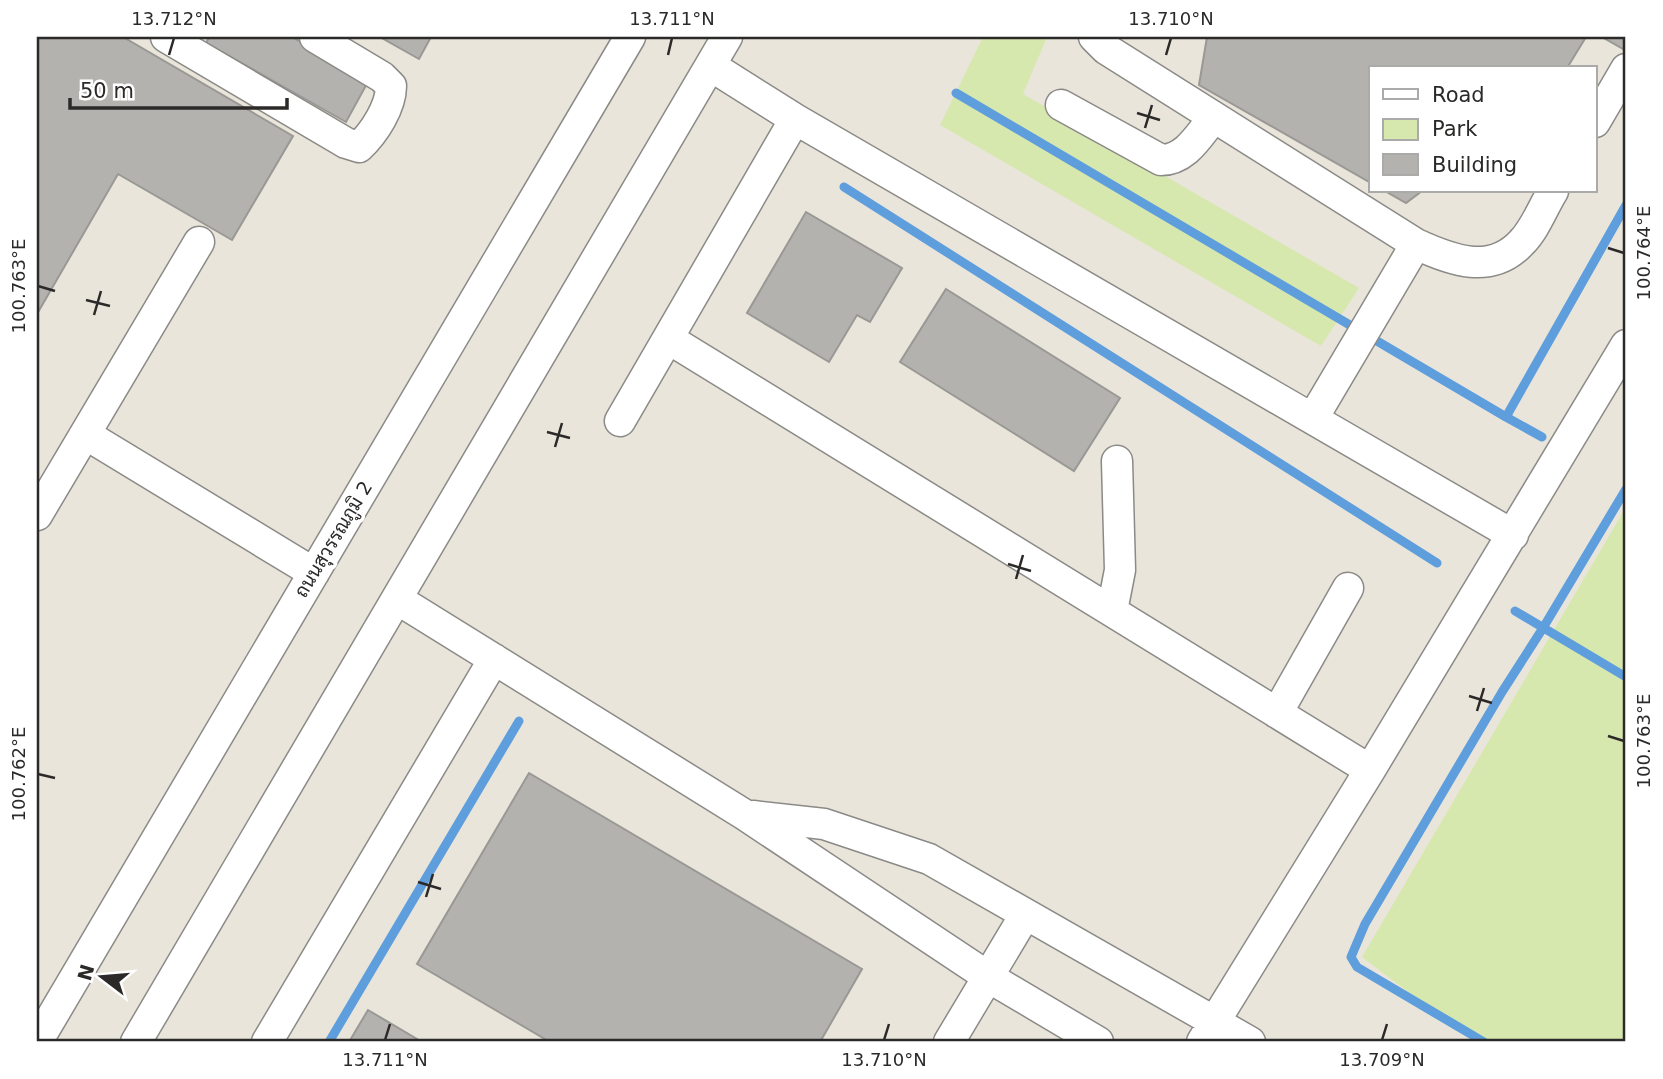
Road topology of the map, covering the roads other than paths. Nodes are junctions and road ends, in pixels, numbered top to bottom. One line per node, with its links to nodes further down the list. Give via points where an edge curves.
1 (315, 37): 5 (street, via 391,86 370,136 359,147)
2 (630, 37): 23 (street, ถนนสุวรรณภูมิ 2)
3 (727, 37): 6 (street)
4 (1094, 37): 9 (street)
5 (171, 38)
6 (711, 66): 10 (street); 25 (street)
7 (1626, 69): 11 (street)
8 (1061, 105): 9 (street, via 1161,160 1181,155)
9 (1214, 117): 14 (street)
10 (795, 119): 15 (street); 17 (street)
11 (1596, 120)
12 (1552, 192): 14 (street, via 1522,242 1500,258 1482,263 1447,258)
13 (200, 242): 19 (street)
14 (1416, 244): 17 (street)
15 (669, 340): 18 (street); 26 (street)
16 (1626, 345): 22 (street)
17 (1313, 418): 22 (street)
18 (620, 421)
19 (86, 435): 21 (street); 23 (street)
20 (1117, 461): 26 (street, via 1120,570)
21 (37, 515)
22 (1513, 535): 29 (street)
23 (314, 573): 34 (street, ถนนสุวรรณภูมิ 2)
24 (1348, 588): 28 (street)
25 (397, 599): 27 (street); 35 (street)
26 (1112, 611): 28 (street)
27 (494, 659): 30 (street); 36 (street)
28 (1277, 713): 29 (street)
29 (1370, 770): 33 (street)
30 (746, 815): 31 (street, via 824,824 929,859); 32 (street)
31 (1025, 915): 32 (street); 33 (street)
32 (990, 978): 37 (street); 38 (street)
33 (1208, 1032): 39 (street)
34 (37, 1042)
35 (136, 1042)
36 (267, 1042)
37 (949, 1042)
38 (1098, 1042)
39 (1250, 1042)

